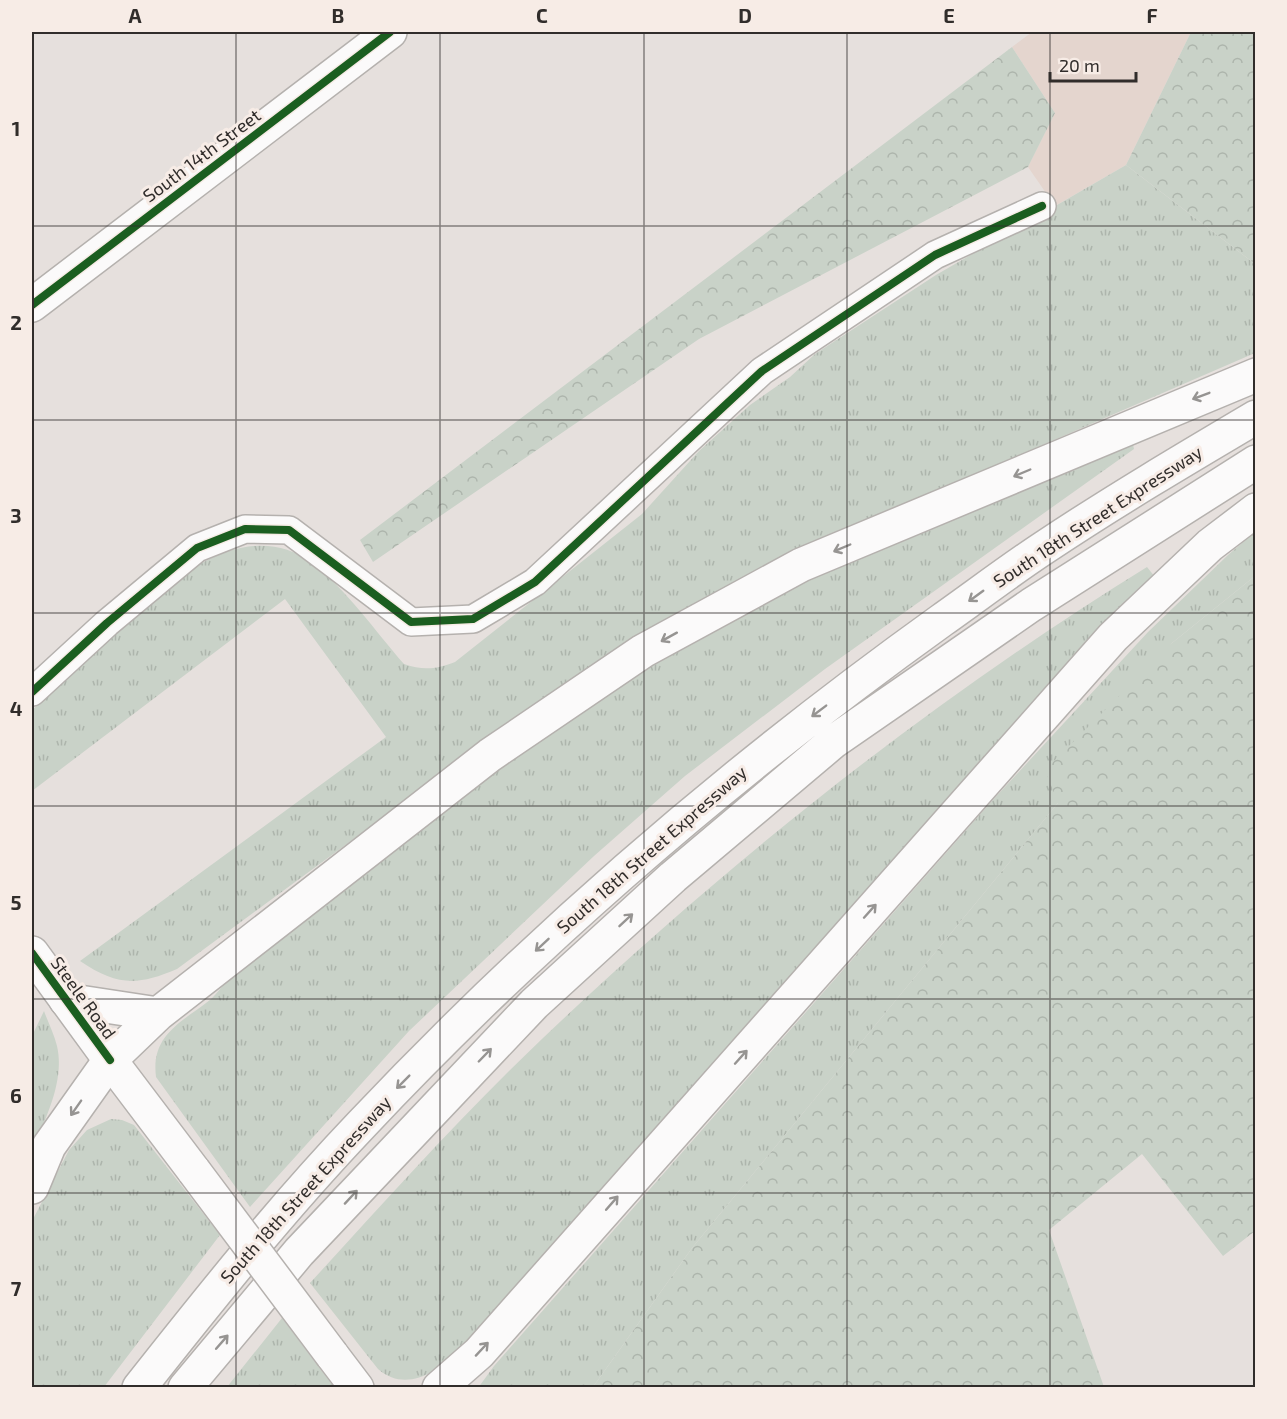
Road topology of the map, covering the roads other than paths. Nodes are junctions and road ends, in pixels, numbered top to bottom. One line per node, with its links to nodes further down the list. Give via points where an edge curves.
1 (390, 32): 3 (main road, South 14th Street)
2 (1042, 206): 8 (street, via 935,255 762,371 535,582 473,619 411,622 289,530 245,529 197,548)
3 (32, 305)
4 (1256, 375): 11 (main road, one-way to 11, via 801,565 643,651 490,755)
5 (1256, 417): 14 (main road, South 18th Street Expressway, one-way to 14, via 1045,547 891,657 784,738 610,883 496,987 359,1126 207,1302)
6 (1256, 462): 15 (main road, South 18th Street Expressway, one-way to 6, via 299,1252 534,1004 673,877 833,742 1031,605)
7 (1256, 510): 17 (main road, one-way to 7, via 479,1353 1113,637 1210,545)
8 (32, 692)
9 (32, 953): 10 (main road, Steele Road)
10 (66, 1000): 11 (main road); 12 (main road, Steele Road)
11 (158, 1014): 12 (main road)
12 (110, 1060): 13 (main road, one-way to 13, via 49,1146); 16 (main road, Steele Road, bridge)
13 (32, 1187)
14 (139, 1388)
15 (185, 1388)
16 (357, 1388)
17 (439, 1388)

